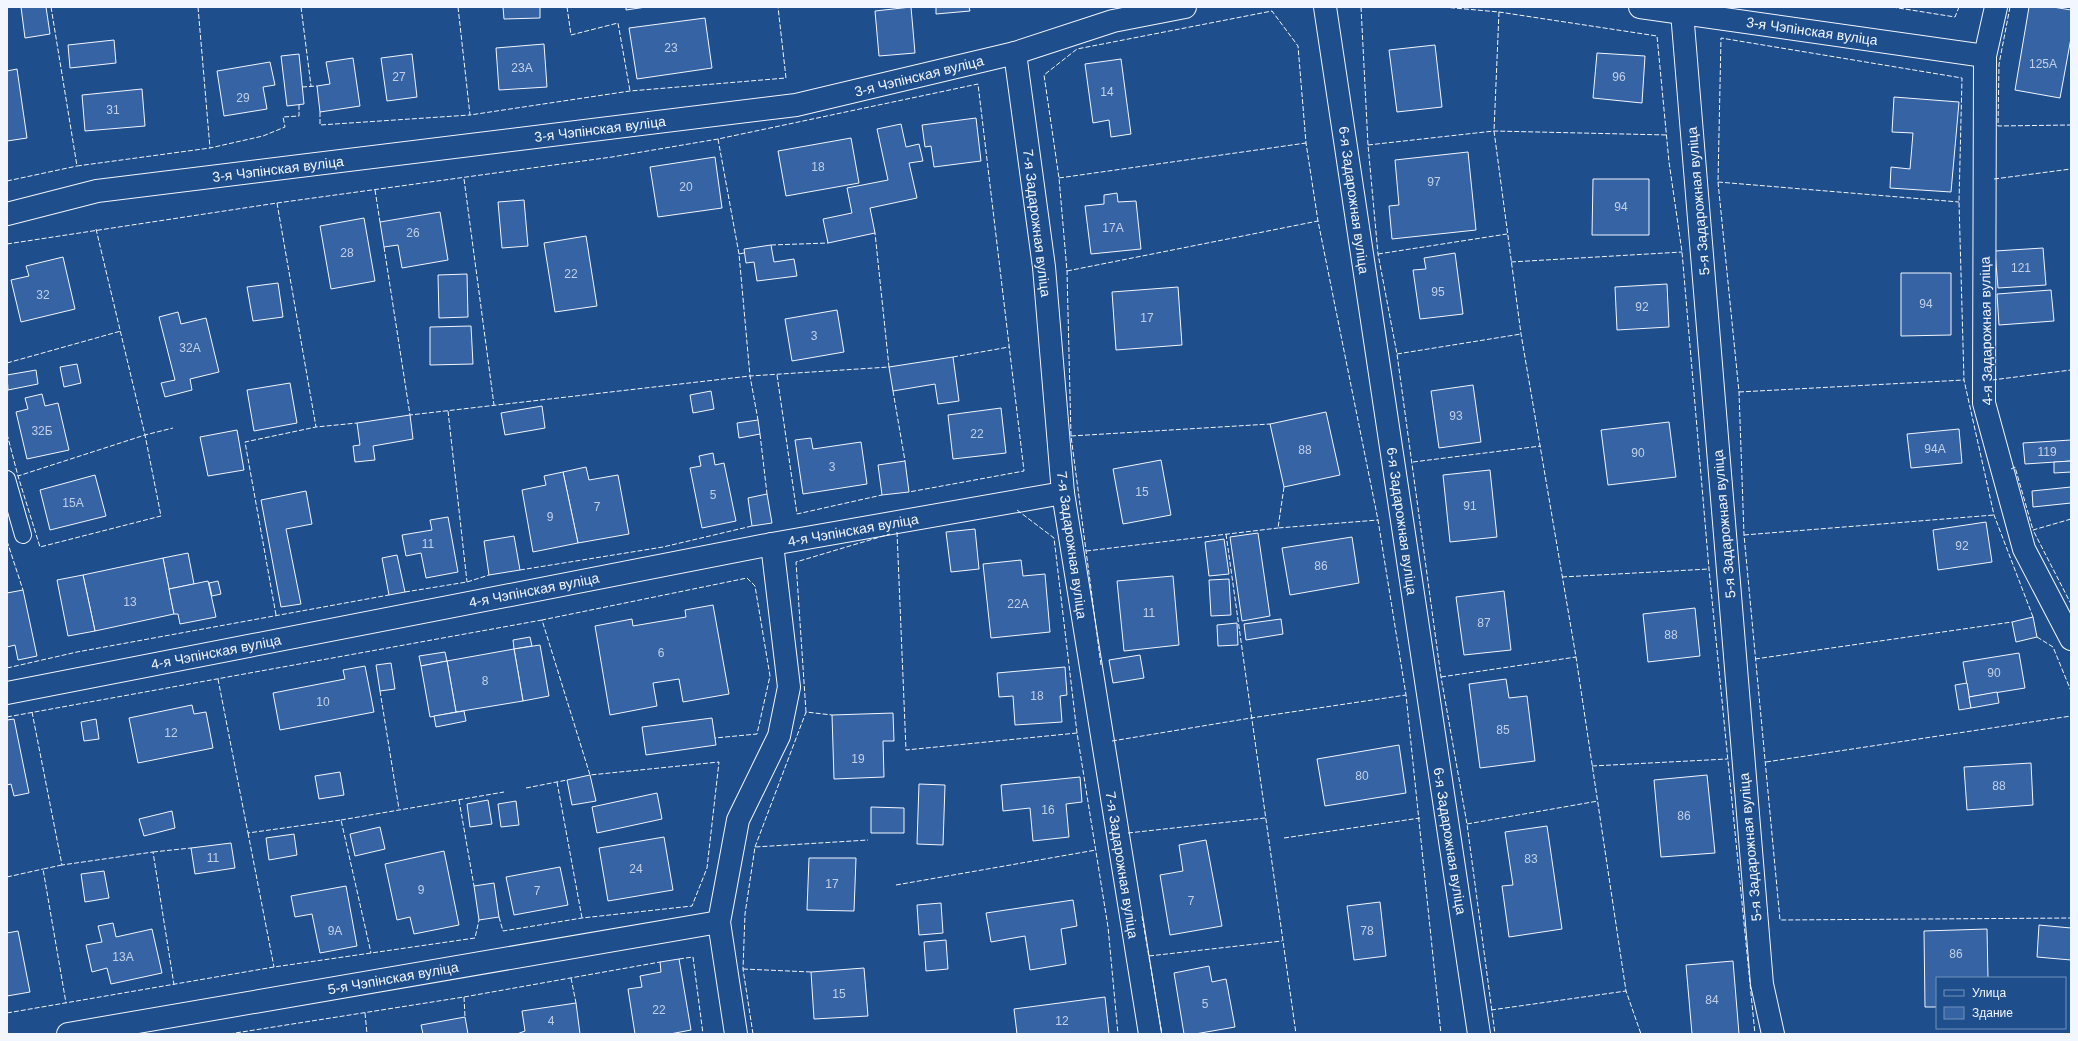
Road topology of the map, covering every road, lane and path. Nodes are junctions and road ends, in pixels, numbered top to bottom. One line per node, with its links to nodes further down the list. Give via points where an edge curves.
1 (1186, 7): 6 (street, 3-я Чэпінская вуліца, via 1113,20)
2 (1325, 7): 19 (street, 6-я Задарожная вуліца)
3 (1640, 7): 5 (street, 3-я Чэпінская вуліца)
4 (1996, 7): 7 (street, 4-я Задарожная вуліца)
5 (1682, 12): 7 (street, 3-я Чэпінская вуліца); 20 (street, 5-я Задарожная вуліца, via 1762,984)
6 (1015, 53): 8 (street, 3-я Чэпінская вуліца, via 796,106 97,191); 10 (street, 7-я Задарожная вуліца, via 1044,266)
7 (1985, 56): 13 (street, 4-я Задарожная вуліца, via 1984,403 2024,549)
8 (7, 214)
9 (7, 479): 11 (lane)
10 (1063, 493): 12 (street, 4-я Чэпінская вуліца); 18 (street, 7-я Задарожная вуліца)
11 (23, 535)
12 (772, 544): 14 (street, 4-я Чэпінская вуліца); 15 (street, via 789,687 778,736 738,820)
13 (2071, 639)
14 (7, 693)
15 (719, 922): 16 (street, 5-я Чэпінская вуліца); 17 (street)
16 (68, 1034)
17 (736, 1034)
18 (1150, 1034)
19 (1479, 1034)
20 (1773, 1034)

